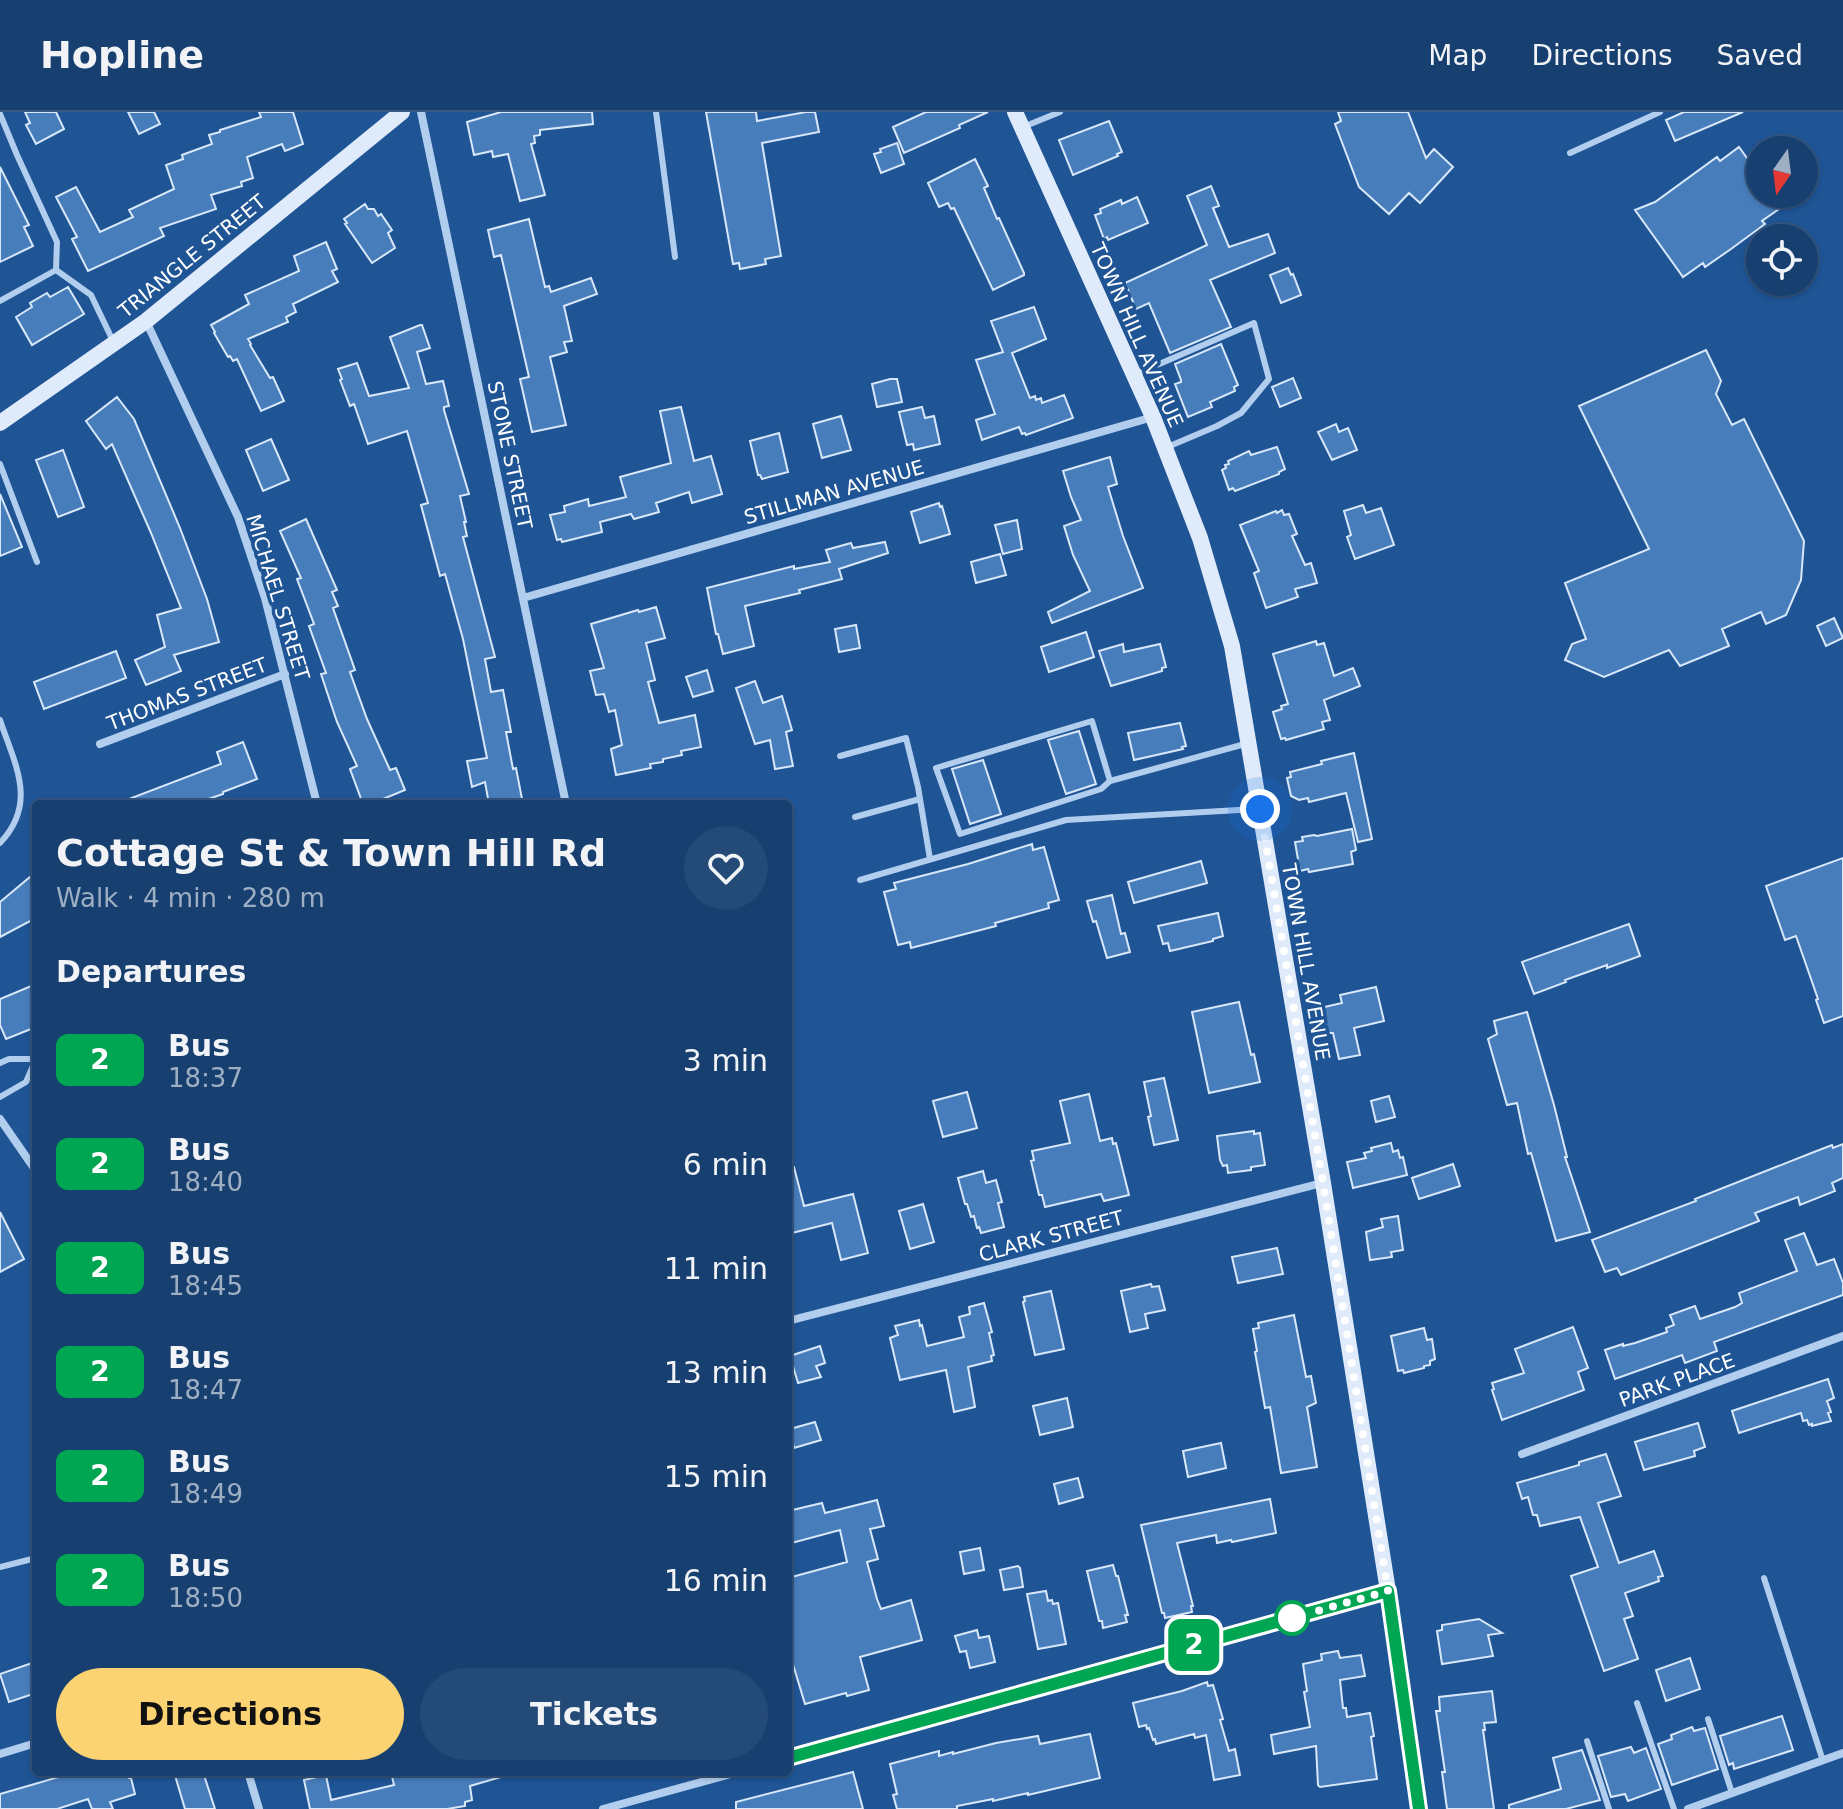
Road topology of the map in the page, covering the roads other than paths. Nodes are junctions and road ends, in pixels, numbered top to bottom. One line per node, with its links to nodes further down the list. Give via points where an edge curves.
1 (402, 112): 13 (street, TRIANGLE STREET)
2 (421, 112): 21 (street, STONE STREET)
3 (656, 112): 10 (lane)
4 (1015, 112): 8 (street, TOWN HILL AVENUE)
5 (1060, 112): 8 (lane)
6 (1660, 112): 9 (lane)
7 (0, 114): 11 (lane, via 57,242)
8 (1022, 128): 15 (street, TOWN HILL AVENUE)
9 (1570, 153)
10 (675, 257)
11 (56, 270): 12 (lane); 14 (lane, via 91,295)
12 (0, 301)
13 (146, 321): 14 (street, TRIANGLE STREET); 22 (street, MICHAEL STREET, via 238,517)
14 (114, 343): 17 (street, TRIANGLE STREET)
15 (1134, 375): 16 (street, TOWN HILL AVENUE); 18 (lane, via 1254,323 1269,379 1241,413)
16 (1153, 417): 18 (street, TOWN HILL AVENUE); 21 (street, STILLMAN AVENUE)
17 (0, 423)
18 (1165, 448): 24 (street, TOWN HILL AVENUE, via 1200,538 1232,646)
19 (0, 464): 20 (lane)
20 (37, 562)
21 (523, 598): 30 (street, STONE STREET)
22 (285, 674): 25 (street, THOMAS STREET); 29 (street, MICHAEL STREET)
23 (0, 720): 33 (lane, via 20,780 21,808)
24 (1249, 743): 27 (lane); 31 (street, TOWN HILL AVENUE)
25 (100, 744)
26 (840, 756): 28 (lane, via 906,738)
27 (1110, 781): 27 (lane, via 1092,721 936,768 960,834 1101,789)
28 (920, 799): 32 (lane); 34 (lane)
29 (316, 800)
30 (565, 800)
31 (1260, 809): 34 (lane, via 1066,820); 42 (street, TOWN HILL AVENUE)
32 (855, 817)
33 (0, 843)
34 (930, 859): 35 (lane)
35 (860, 880)
36 (32, 1059): 37 (lane)
37 (0, 1063)
38 (32, 1068): 39 (lane, via 26,1082)
39 (0, 1097)
40 (0, 1119): 41 (street)
41 (32, 1165)
42 (1323, 1183): 43 (street, CLARK STREET); 49 (street, TOWN HILL AVENUE)
43 (792, 1320)
44 (1843, 1336): 45 (street, PARK PLACE)
45 (1522, 1454)
46 (32, 1559): 47 (lane)
47 (0, 1567)
48 (1764, 1578): 57 (lane)
49 (1388, 1591): 56 (street); 64 (street, TOWN HILL AVENUE)
50 (1637, 1703): 66 (lane)
51 (1708, 1719): 60 (lane)
52 (1587, 1741): 65 (lane)
53 (32, 1744): 55 (street)
54 (1843, 1753): 57 (street)
55 (0, 1754)
56 (792, 1757)
57 (1823, 1761): 60 (street)
58 (249, 1776): 62 (street)
59 (726, 1776): 61 (street)
60 (1732, 1793): 67 (street)
61 (641, 1804): 63 (street)
62 (259, 1809)
63 (603, 1809)
64 (1419, 1809)
65 (1609, 1809)
66 (1674, 1809)
67 (1688, 1809)

